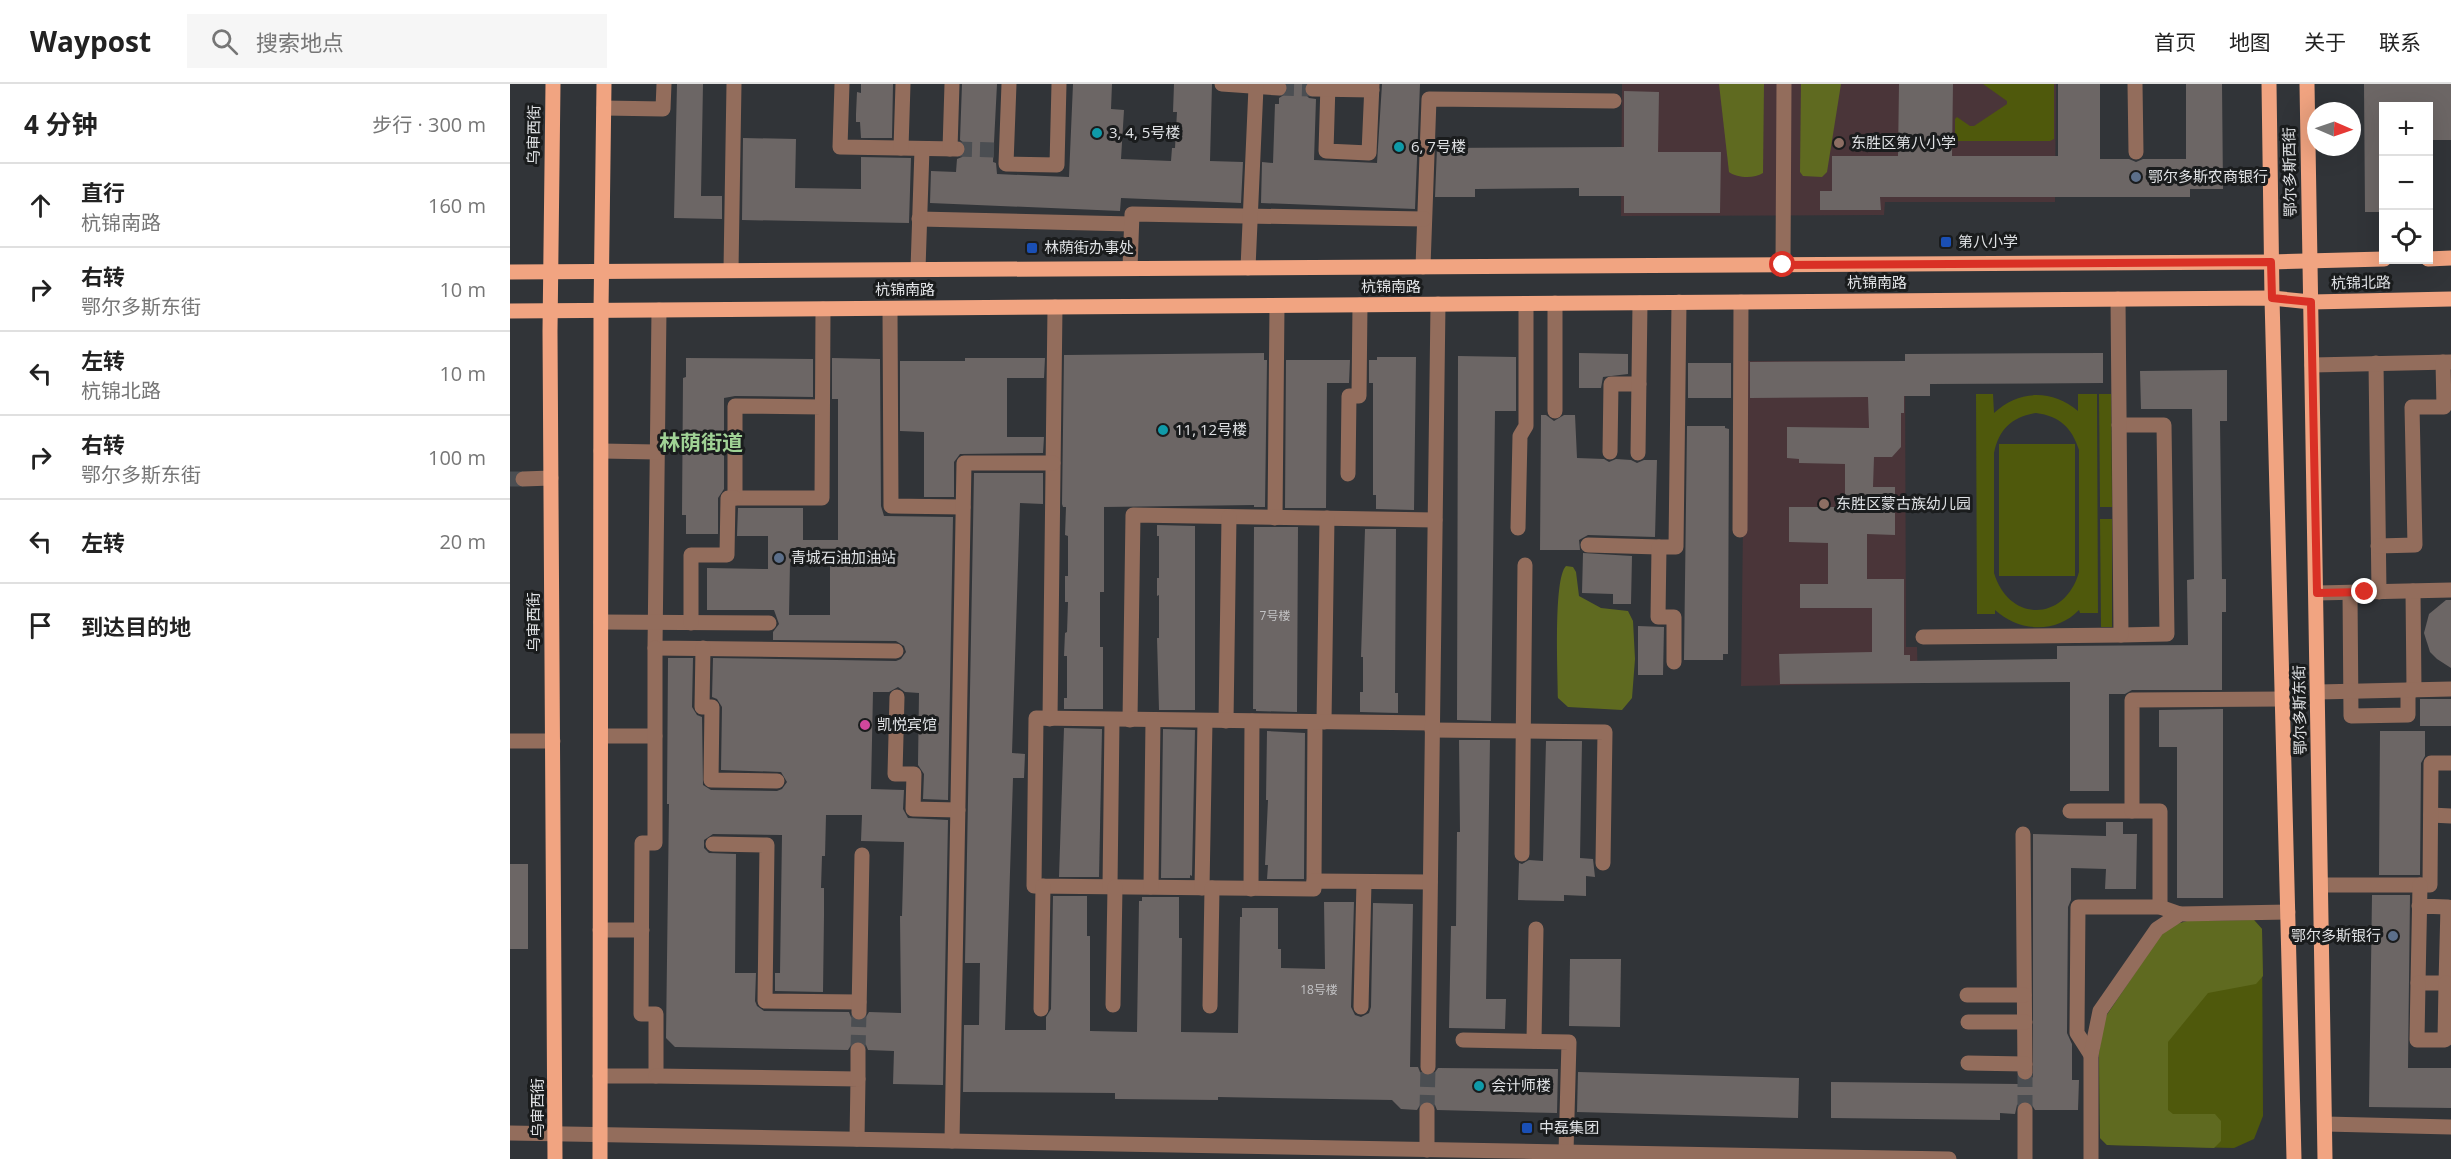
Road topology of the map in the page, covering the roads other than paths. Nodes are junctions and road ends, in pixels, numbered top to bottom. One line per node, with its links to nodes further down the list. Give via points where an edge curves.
1 (553, 84): 38 (main road, 乌审西街)
2 (604, 84): 19 (main road)
3 (664, 84): 19 (street, via 663,109)
4 (734, 84): 37 (street)
5 (842, 84): 20 (street, via 840,147)
6 (903, 84): 20 (street)
7 (952, 84): 21 (street, via 954,149)
8 (1009, 84): 9 (street, via 1000,151 1006,164 1057,165)
9 (1059, 84)
10 (1222, 84): 15 (street)
11 (1784, 84): 32 (street)
12 (2135, 84): 22 (street)
13 (2269, 84): 31 (main road, 鄂尔多斯西街)
14 (2307, 84): 30 (main road, 鄂尔多斯西街)
15 (1267, 87): 23 (street)
16 (1323, 87): 17 (street); 17 (street, via 1326,151 1369,153)
17 (1372, 87)
18 (1614, 101): 25 (street, via 1429,99)
19 (604, 108): 39 (main road)
20 (901, 148): 21 (street)
21 (921, 149): 24 (street)
22 (2136, 152)
23 (1251, 216): 25 (street); 26 (street, via 1132,214); 35 (street)
24 (919, 219): 26 (street); 36 (street)
25 (1424, 219): 33 (street)
26 (1131, 224): 34 (street)
27 (2451, 258): 29 (main road)
28 (2379, 259): 30 (main road, 杭锦北路)
29 (2433, 259)
30 (2309, 260): 31 (main road, 杭锦北路); 46 (main road, 鄂尔多斯东街)
31 (2271, 262): 32 (main road, 杭锦南路); 41 (main road, 鄂尔多斯东街)
32 (1783, 265): 33 (main road, 杭锦南路)
33 (1423, 267): 35 (main road, 杭锦南路)
34 (1130, 268): 35 (main road, 杭锦南路); 36 (main road, 杭锦南路)
35 (1248, 268)
36 (918, 269): 37 (main road, 杭锦南路)
37 (731, 270): 39 (main road, 杭锦南路)
38 (551, 271): 39 (main road, 杭锦南路); 40 (main road, 杭锦南路); 58 (main road, 乌审西街)
39 (602, 271): 59 (main road)
40 (510, 272)
41 (2272, 298): 42 (main road, 杭锦南路); 46 (main road, 杭锦北路); 107 (main road, 鄂尔多斯东街)
42 (2118, 299): 45 (main road, 杭锦南路); 66 (street)
43 (2451, 299): 46 (main road, 杭锦北路)
44 (1679, 302): 45 (main road, 杭锦南路); 48 (main road, 杭锦南路); 85 (street, via 1676,547)
45 (1741, 302): 82 (street)
46 (2311, 302): 62 (main road, 鄂尔多斯东街)
47 (1555, 303): 48 (main road, 杭锦南路); 50 (main road, 杭锦南路); 65 (street)
48 (1640, 303): 63 (street)
49 (1438, 304): 50 (main road, 杭锦南路); 51 (main road, 杭锦南路); 80 (street)
50 (1526, 304): 81 (street, via 1526,426 1520,436)
51 (1360, 305): 52 (main road, 杭锦南路); 72 (street, via 1359,396 1349,396)
52 (1277, 306): 53 (main road, 杭锦南路); 78 (street)
53 (1055, 307): 55 (main road, 杭锦南路); 71 (street)
54 (823, 309): 55 (main road, 杭锦南路); 56 (main road, 杭锦南路); 64 (street)
55 (890, 309): 76 (street, via 891,506)
56 (659, 310): 59 (main road, 杭锦南路); 68 (street)
57 (510, 311): 58 (main road, 杭锦南路)
58 (550, 311): 59 (main road, 杭锦南路); 73 (main road, 乌审西街)
59 (601, 311): 67 (main road)
60 (2447, 362): 61 (street); 84 (street, via 2444,407 2412,406 2415,545)
61 (2376, 363): 62 (street); 84 (street)
62 (2312, 364): 90 (main road, 鄂尔多斯东街)
63 (1639, 384): 69 (street, via 1611,384); 70 (street)
64 (822, 407): 75 (street, via 822,498); 75 (street, via 735,406)
65 (1555, 411)
66 (2119, 425): 96 (street); 96 (street, via 2164,425 2167,634)
67 (601, 451): 68 (street); 92 (main road)
68 (657, 452): 93 (street)
69 (1610, 453)
70 (1638, 453)
71 (1053, 463): 76 (street, via 964,463); 108 (street)
72 (1348, 474)
73 (551, 478): 74 (street); 121 (main road, 乌审西街)
74 (523, 479)
75 (735, 498): 94 (street, via 728,498 728,555 691,555)
76 (963, 507): 124 (street)
77 (1229, 517): 78 (street); 110 (street, via 1132,515); 113 (street)
78 (1275, 518): 79 (street)
79 (1327, 518): 80 (street); 115 (street)
80 (1435, 520): 116 (street)
81 (1518, 528)
82 (1740, 530)
83 (1587, 545): 85 (street)
84 (2378, 546): 89 (street)
85 (1659, 547): 101 (street, via 1658,617 1674,617)
86 (1525, 565): 117 (street)
87 (2451, 590): 88 (street)
88 (2413, 591): 89 (street); 103 (street)
89 (2379, 592): 91 (street)
90 (2317, 593): 91 (street); 105 (main road, 鄂尔多斯东街)
91 (2350, 593): 104 (street)
92 (601, 622): 93 (street); 118 (main road)
93 (656, 622): 94 (street); 98 (street)
94 (691, 623): 95 (street)
95 (769, 623)
96 (2121, 635): 97 (street)
97 (1923, 637)
98 (655, 648): 99 (street); 119 (street)
99 (703, 648): 100 (street); 123 (street, via 702,707 712,707 711,780)
100 (896, 651)
101 (1674, 662)
102 (2451, 689): 103 (street)
103 (2411, 690): 104 (street); 104 (street, via 2408,715 2363,716 2351,716)
104 (2351, 691): 105 (street)
105 (2318, 692): 137 (main road, 鄂尔多斯东街)
106 (897, 697): 124 (street, via 895,774 914,774 913,809)
107 (2283, 699): 126 (street, via 2132,700); 146 (main road, 鄂尔多斯东街)
108 (1050, 719): 109 (street); 139 (street, via 1036,718 1034,886)
109 (1112, 720): 110 (street); 140 (street)
110 (1130, 720): 111 (street)
111 (1153, 720): 112 (street); 141 (street)
112 (1205, 721): 113 (street); 142 (street)
113 (1226, 721): 114 (street)
114 (1252, 721): 115 (street); 143 (street)
115 (1320, 722): 116 (street); 134 (street)
116 (1432, 727): 117 (street); 136 (street)
117 (1522, 731): 131 (street); 133 (street, via 1605,732)
118 (601, 736): 119 (street); 149 (main road)
119 (655, 736): 150 (street, via 655,843 642,843)
120 (510, 741): 121 (street)
121 (553, 741): 175 (main road, 乌审西街)
122 (2451, 763): 127 (street, via 2431,763)
123 (777, 781)
124 (958, 810): 178 (street)
125 (2070, 811): 126 (street)
126 (2132, 811): 145 (street, via 2160,811)
127 (2431, 816): 128 (street); 138 (street, via 2430,885)
128 (2451, 816)
129 (2024, 834): 154 (street)
130 (713, 844): 132 (street, via 767,845 765,1001 859,1007)
131 (1522, 854)
132 (862, 855)
133 (1603, 863)
134 (1314, 881): 135 (street); 143 (street, via 1314,890)
135 (1364, 882): 136 (street); 157 (street)
136 (1430, 882): 166 (street)
137 (2321, 885): 138 (street); 172 (main road, 鄂尔多斯东街)
138 (2420, 885): 144 (street)
139 (1043, 886): 140 (street); 158 (street)
140 (1112, 887): 141 (street); 155 (street)
141 (1151, 887): 142 (street)
142 (1207, 888): 143 (street); 156 (street)
143 (1251, 889)
144 (2420, 906): 151 (street); 152 (street, via 2448,907)
145 (2160, 907): 147 (street); 164 (street, via 2078,907 2077,1033)
146 (2288, 912): 147 (street); 186 (main road, 鄂尔多斯东街)
147 (2180, 914): 164 (street, via 2157,929 2100,1011)
148 (1536, 929): 162 (street)
149 (600, 930): 150 (street); 167 (main road)
150 (642, 930): 168 (street, via 641,1014 656,1014)
151 (2418, 983): 152 (street); 152 (street, via 2417,1040 2445,1040)
152 (2446, 983)
153 (1967, 995): 154 (street)
154 (2025, 995): 160 (street)
155 (1113, 1005)
156 (1210, 1006)
157 (1361, 1007)
158 (1041, 1009)
159 (1968, 1022): 160 (street)
160 (2025, 1022): 165 (street, via 2025,1068)
161 (1463, 1040): 162 (street)
162 (1534, 1041): 180 (street, via 1569,1042)
163 (858, 1050): 169 (street)
164 (2091, 1055): 185 (street)
165 (1968, 1063)
166 (1428, 1067)
167 (600, 1076): 168 (street); 176 (main road)
168 (656, 1076): 169 (street)
169 (858, 1078): 177 (street)
170 (1427, 1110): 179 (street)
171 (2025, 1110): 184 (street)
172 (2325, 1124): 173 (street); 187 (main road, 鄂尔多斯东街)
173 (2451, 1127)
174 (510, 1133): 175 (street)
175 (556, 1134): 176 (street); 181 (main road, 乌审西街)
176 (600, 1135): 177 (street); 182 (main road)
177 (857, 1140): 178 (street)
178 (952, 1141): 179 (street)
179 (1427, 1150): 180 (street)
180 (1566, 1152): 183 (street)
181 (555, 1159)
182 (600, 1159)
183 (1949, 1159)
184 (2025, 1159)
185 (2091, 1159)
186 (2295, 1159)
187 (2325, 1159)

